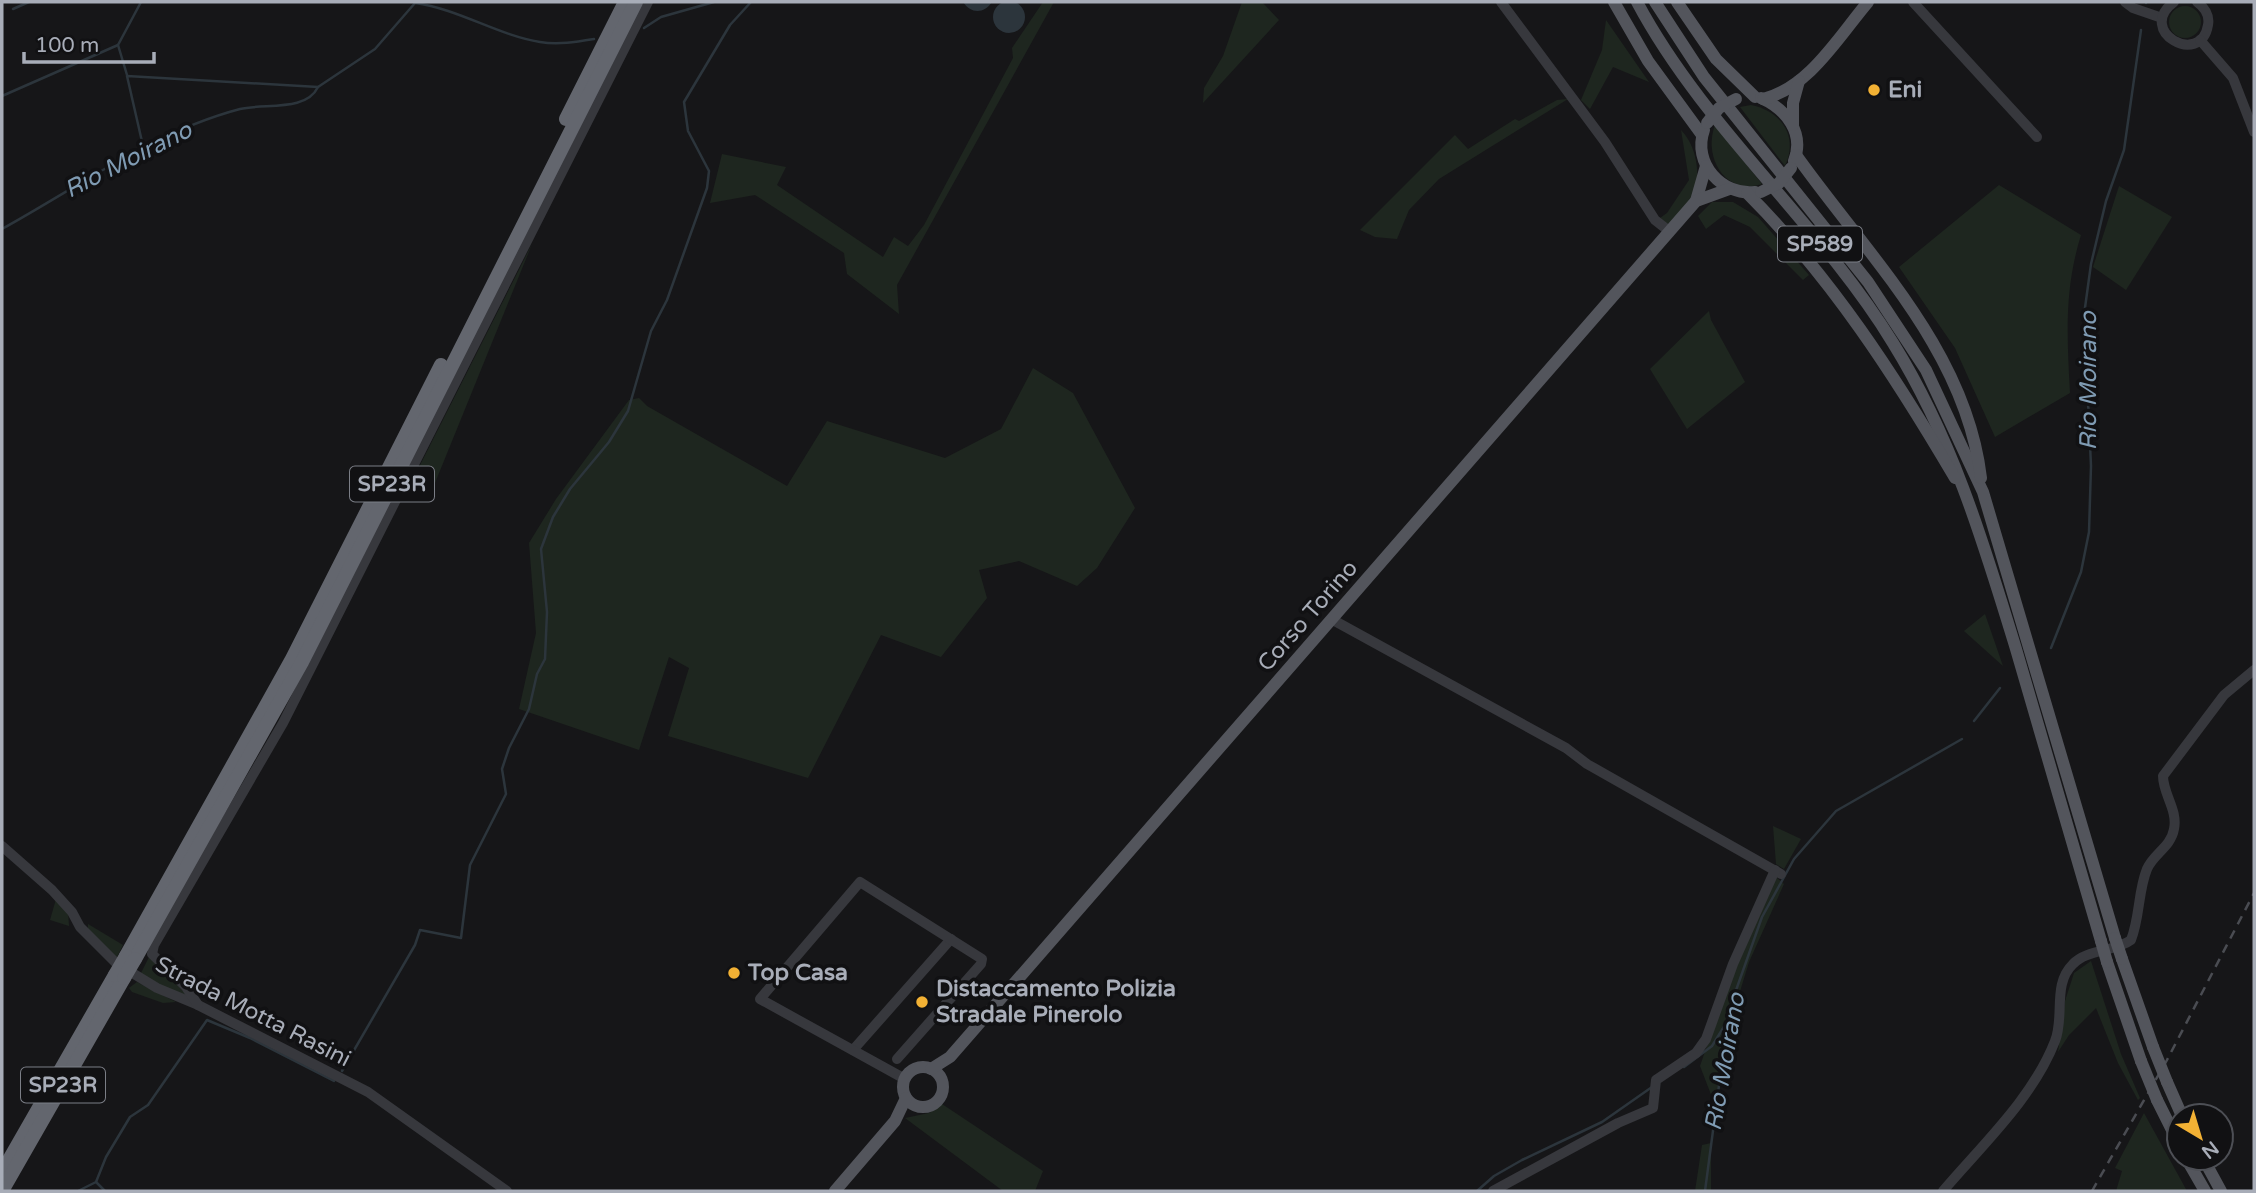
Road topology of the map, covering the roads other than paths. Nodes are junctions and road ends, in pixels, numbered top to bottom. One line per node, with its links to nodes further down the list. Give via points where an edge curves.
1 (625, 2): 34 (highway, SP23R, via 292,659)
2 (636, 2): 34 (highway, SP23R, via 302,662)
3 (648, 2): 36 (street, via 283,723 154,945 152,954)
4 (1501, 2): 27 (street, via 1605,142 1655,220)
5 (1614, 2): 19 (main road, via 1648,61)
6 (1637, 2): 29 (main road, SP589, via 1693,86 1859,293 1892,341 1952,455)
7 (1655, 2): 28 (main road, SP589, via 1704,78 1813,211 1898,325 1926,370)
8 (1677, 2): 17 (main road, via 1716,59)
9 (1868, 2): 16 (main road)
10 (1913, 2): 21 (street)
11 (2125, 2): 14 (street)
12 (2174, 2): 14 (street)
13 (2203, 3): 15 (street, via 2208,19)
14 (2162, 18): 15 (street, via 2165,34 2177,44)
15 (2200, 40): 20 (street, via 2232,78)
16 (1799, 82): 17 (main road, via 1789,90); 18 (main road)
17 (1759, 98): 18 (main road, via 1781,109); 19 (main road, bridge, via 1736,99 1719,108)
18 (1793, 125): 22 (main road)
19 (1704, 129): 23 (main road, via 1701,151)
20 (2254, 132)
21 (2037, 137)
22 (1796, 155): 25 (main road, bridge, via 1779,183); 28 (main road, via 1891,278 1932,341 1962,405 1979,457)
23 (1706, 166): 24 (main road); 26 (main road)
24 (1729, 188): 25 (main road); 26 (main road)
25 (1747, 193): 29 (main road, via 1842,302 1876,349)
26 (1696, 201): 27 (main road, Corso Torino)
27 (1669, 231): 30 (main road, Corso Torino)
28 (1983, 492): 44 (main road, SP589, bridge, via 2115,937 2152,1048)
29 (1971, 506): 45 (main road, SP589, bridge, via 2101,942 2141,1061)
30 (1333, 620): 38 (main road, Corso Torino); 52 (street, via 1778,872 1732,964 1706,1039 1696,1053 1655,1085 1653,1108)
31 (2254, 670): 53 (street, via 2224,695 2163,776 2175,827 2171,841 2147,869 2132,940 2070,967 2062,984 2056,1040 2045,1063)
32 (2, 846): 36 (street, Strada Motta Rasini, via 52,890 116,963 157,988)
33 (951, 939): 37 (street); 37 (street, via 860,883 760,999); 39 (street, via 982,961)
34 (130, 957): 35 (highway, SP23R, bridge)
35 (119, 977): 46 (highway, SP23R); 49 (highway, SP23R)
36 (198, 1005): 50 (street, Strada Motta Rasini, via 368,1092)
37 (853, 1050): 41 (street)
38 (950, 1057): 40 (main road); 42 (main road)
39 (897, 1059)
40 (931, 1069): 41 (main road, via 914,1069); 42 (main road)
41 (905, 1079): 43 (main road)
42 (941, 1080): 43 (main road, via 942,1092 936,1102)
43 (911, 1102): 51 (main road)
44 (2176, 1102)
45 (2165, 1116)
46 (2, 1172)
47 (2194, 1172): 54 (main road)
48 (2211, 1172): 55 (main road)
49 (2, 1191)
50 (507, 1191)
51 (835, 1191)
52 (1493, 1191)
53 (1943, 1191)
54 (2205, 1191)
55 (2221, 1191)

